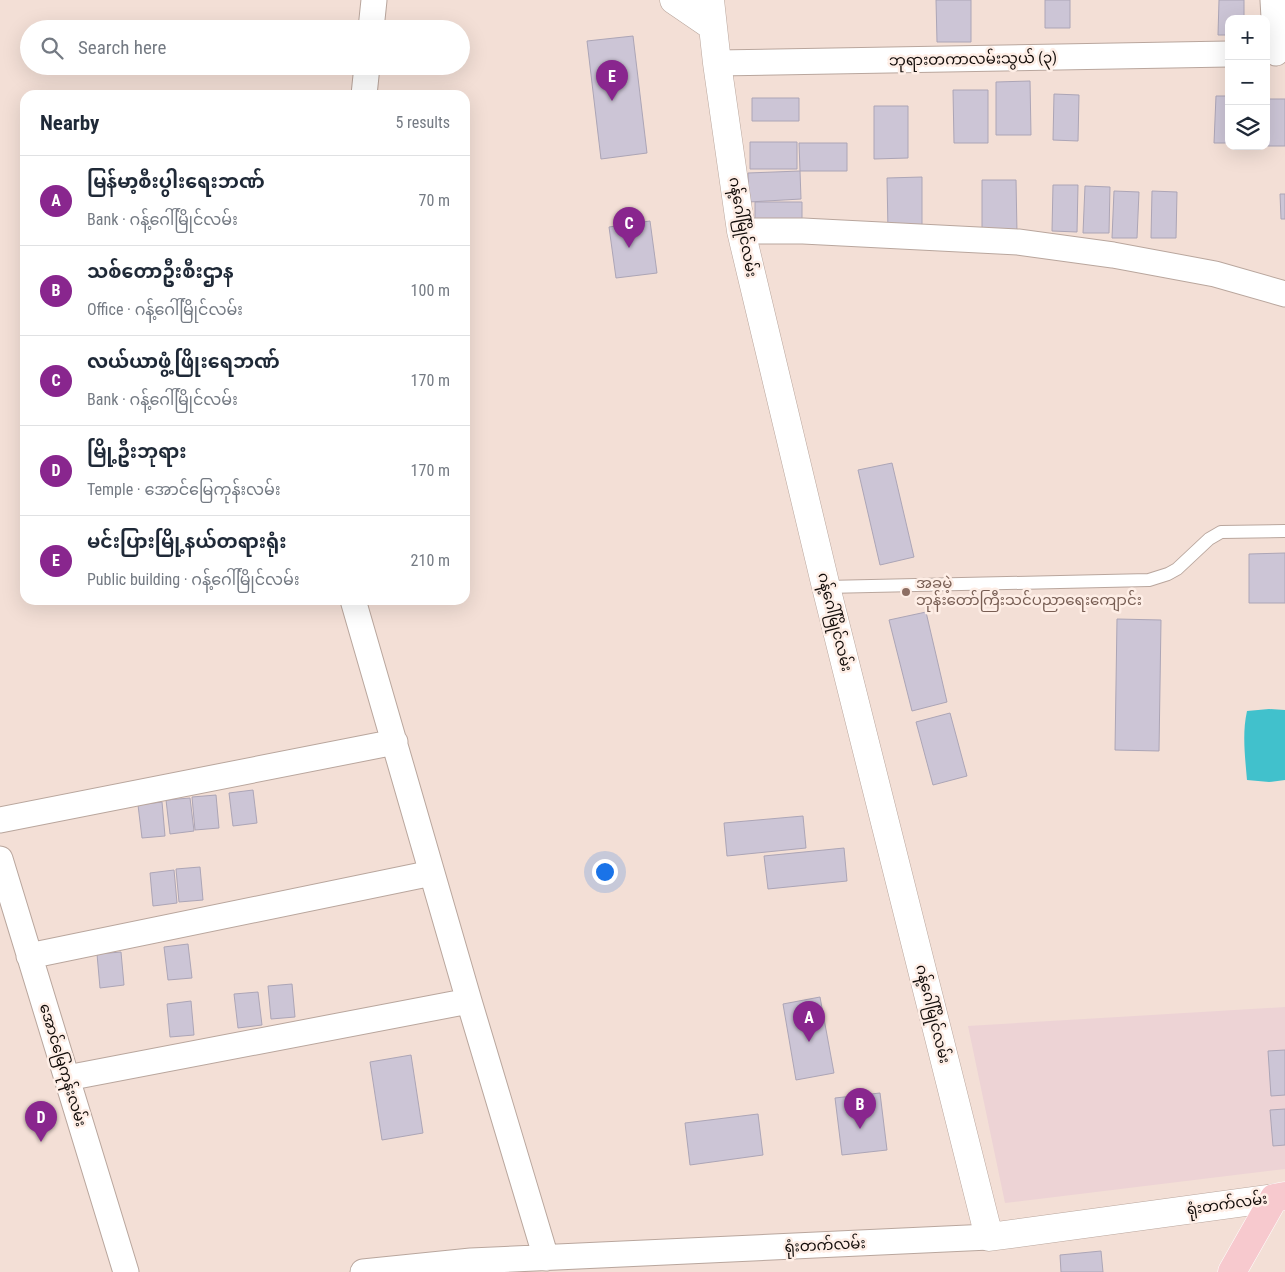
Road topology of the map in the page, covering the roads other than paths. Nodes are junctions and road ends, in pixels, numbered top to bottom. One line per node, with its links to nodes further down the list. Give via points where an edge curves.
1 (374, 0): 5 (street)
2 (674, 0): 4 (street)
3 (1273, 0): 6 (street)
4 (711, 13): 8 (street, ဂန့်ဂေါ်မြိုင်လမ်း)
5 (372, 20)
6 (1276, 53)
7 (1225, 54): 8 (street, ဘုရားတကာလမ်းသွယ် (၃))
8 (718, 64): 11 (street, ဂန့်ဂေါ်မြိုင်လမ်း)
9 (366, 75): 10 (street)
10 (365, 90)
11 (741, 231): 12 (street, via 1018,242 1215,274); 14 (street, ဂန့်ဂေါ်မြိုင်လမ်း)
12 (1285, 294)
13 (1285, 532): 14 (lane, via 1221,532 1177,569 1149,580)
14 (826, 587): 24 (street, ဂန့်ဂေါ်မြိုင်လမ်း)
15 (354, 605): 16 (street)
16 (395, 742): 17 (street); 19 (street)
17 (0, 820)
18 (0, 859): 20 (street, အောင်မြေကုန်းလမ်း)
19 (432, 873): 20 (street); 21 (street)
20 (29, 956): 22 (street, အောင်မြေကုန်းလမ်း)
21 (469, 1002): 22 (street); 25 (street)
22 (67, 1078): 26 (street, အောင်မြေကုန်းလမ်း)
23 (1279, 1197): 24 (street, ရုံးတက်လမ်း); 28 (main road)
24 (989, 1237): 25 (street, ရုံးတက်လမ်း)
25 (546, 1258): 27 (street, ရုံးတက်လမ်း, via 471,1261)
26 (126, 1272)
27 (363, 1272)
28 (1232, 1272)

